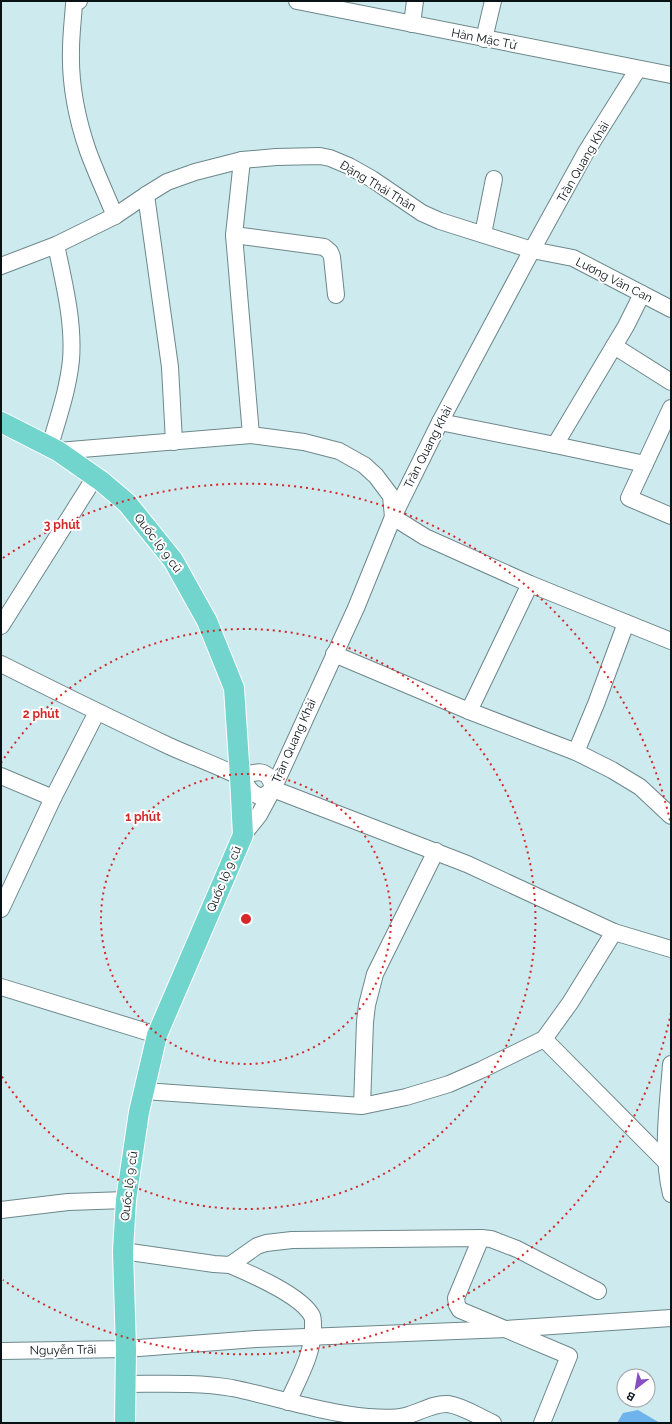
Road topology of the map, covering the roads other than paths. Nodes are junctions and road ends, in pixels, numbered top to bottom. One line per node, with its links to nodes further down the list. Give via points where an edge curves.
1 (79, 1): 12 (street, via 74,4 71,50 77,109 88,152)
2 (297, 1): 5 (street, Hàn Mặc Tử)
3 (415, 1): 5 (street)
4 (493, 1): 6 (street)
5 (412, 24): 6 (street, Hàn Mặc Tử)
6 (484, 38): 7 (street, Hàn Mặc Tử)
7 (638, 70): 8 (street, Hàn Mặc Tử); 16 (street, Trần Quang Khải, via 586,152)
8 (671, 75)
9 (242, 160): 11 (street, Đặng Thái Thân, via 167,182); 13 (street, Đặng Thái Thân, via 305,156 330,158 372,179 422,213); 14 (street)
10 (494, 179): 13 (street)
11 (146, 195): 12 (street, Đặng Thái Thân); 27 (street, via 170,366)
12 (115, 216): 15 (street, Đặng Thái Thân)
13 (483, 234): 16 (street, Đặng Thái Thân)
14 (234, 235): 19 (street, via 324,247 332,256); 26 (street)
15 (56, 246): 17 (street, Đặng Thái Thân); 29 (street, via 69,312 72,344 68,382)
16 (532, 250): 18 (street, Lương Văn Can, via 573,258); 25 (street, Trần Quang Khải)
17 (2, 262)
18 (642, 294): 20 (street, Lương Văn Can); 21 (street)
19 (336, 295)
20 (671, 309)
21 (614, 346): 22 (street); 28 (street)
22 (671, 382)
23 (671, 408): 30 (street)
24 (1, 422): 29 (main road, Quốc lộ 9 cũ)
25 (440, 422): 28 (street); 33 (street, Trần Quang Khải)
26 (251, 435): 27 (street); 33 (street, via 304,442 339,451 352,458 364,465 386,488 391,496)
27 (174, 442): 29 (street)
28 (555, 445): 30 (street)
29 (54, 449): 31 (main road, Quốc lộ 9 cũ)
30 (645, 464): 32 (street, via 630,498)
31 (95, 477): 36 (street); 44 (main road, Quốc lộ 9 cũ, via 127,503 173,560 208,622 234,688)
32 (671, 516)
33 (393, 517): 34 (street, via 425,537); 38 (street, Trần Quang Khải, via 356,608)
34 (530, 584): 35 (street); 40 (street)
35 (626, 623): 37 (street); 42 (street)
36 (1, 626)
37 (671, 641)
38 (334, 654): 40 (street); 45 (street, Trần Quang Khải)
39 (1, 664): 41 (street)
40 (469, 711): 42 (street)
41 (97, 712): 44 (street); 46 (street)
42 (576, 752): 47 (street, via 640,787)
43 (1, 776): 46 (street)
44 (240, 777): 45 (street, via 256,796 263,797); 48 (main road, Quốc lộ 9 cũ)
45 (273, 789): 48 (street, Trần Quang Khải, via 259,815); 49 (street)
46 (53, 798): 50 (street)
47 (671, 816)
48 (243, 835): 55 (main road, Quốc lộ 9 cũ)
49 (436, 852): 52 (street); 59 (street, via 376,974 365,1022)
50 (6, 884): 51 (street)
51 (1, 909)
52 (614, 932): 53 (street); 56 (street, via 570,1003)
53 (671, 949)
54 (1, 987): 55 (street)
55 (157, 1035): 58 (main road, Quốc lộ 9 cũ)
56 (544, 1039): 59 (street, via 449,1084 406,1097); 60 (street)
57 (671, 1064): 60 (street, via 666,1144)
58 (144, 1091): 59 (street); 62 (main road, Quốc lộ 9 cũ)
59 (362, 1106)
60 (668, 1164): 61 (street)
61 (671, 1194)
62 (126, 1200): 63 (street, via 68,1202); 65 (main road, Quốc lộ 9 cũ)
63 (1, 1210)
64 (482, 1238): 66 (street, via 299,1240 266,1243 257,1246); 67 (street, via 517,1249); 69 (street, via 456,1298 457,1305 460,1310)
65 (123, 1251): 66 (street); 71 (main road, Quốc lộ 9 cũ)
66 (230, 1265): 70 (street, via 252,1274 302,1304 312,1316)
67 (598, 1291)
68 (671, 1318): 69 (street, Nguyễn Trãi)
69 (506, 1329): 70 (street, Nguyễn Trãi); 77 (street, via 569,1356)
70 (312, 1337): 71 (street, Nguyễn Trãi); 74 (street, via 310,1352)
71 (126, 1349): 72 (street, Nguyễn Trãi); 73 (main road, Quốc lộ 9 cũ)
72 (1, 1351)
73 (126, 1384): 74 (street, via 217,1386); 75 (main road, Quốc lộ 9 cũ)
74 (288, 1402): 76 (street, via 368,1417 394,1418 448,1404)
75 (125, 1423)
76 (493, 1423)
77 (542, 1423)

